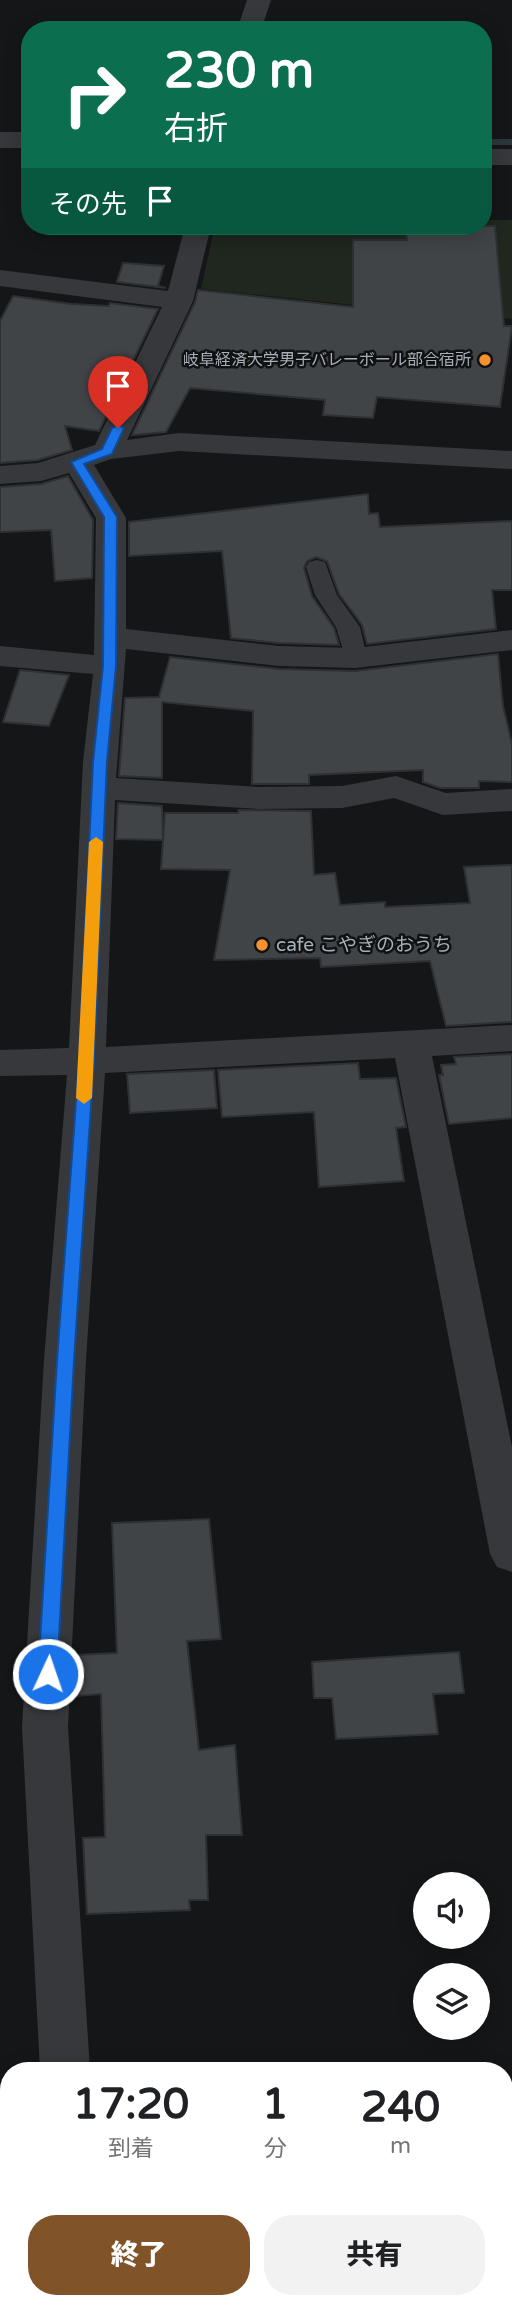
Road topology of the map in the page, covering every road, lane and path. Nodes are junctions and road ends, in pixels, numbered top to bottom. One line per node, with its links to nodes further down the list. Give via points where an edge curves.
1 (259, 0): 2 (street)
2 (252, 21)
3 (0, 140): 4 (street)
4 (21, 140)
5 (0, 156): 6 (street)
6 (21, 156)
7 (492, 157): 8 (street)
8 (512, 157)
9 (196, 235): 11 (street)
10 (0, 278): 11 (street)
11 (178, 301): 12 (street)
12 (92, 457): 13 (street, via 179,442); 14 (street, via 41,472); 17 (street, via 111,517)
13 (512, 460)
14 (0, 475)
15 (317, 567): 19 (lane, via 326,595 348,627)
16 (512, 640): 19 (street)
17 (109, 652): 18 (street); 19 (street); 20 (street)
18 (0, 656)
19 (355, 658)
20 (99, 788): 21 (street, via 258,798 342,797 396,787 443,804); 24 (street)
21 (512, 800)
22 (512, 1038): 23 (street)
23 (411, 1043): 24 (street); 26 (street)
24 (87, 1061): 25 (street); 27 (street, via 45,1727)
25 (0, 1063)
26 (512, 1554)
27 (65, 2062)

